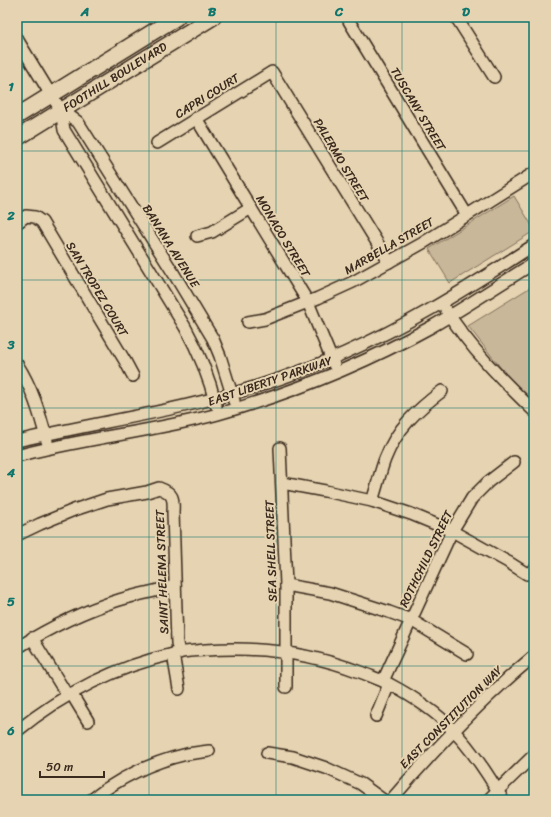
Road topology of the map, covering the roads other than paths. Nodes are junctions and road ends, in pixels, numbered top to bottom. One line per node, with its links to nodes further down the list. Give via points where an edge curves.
1 (178, 17): 8 (main road, FOOTHILL BOULEVARD)
2 (212, 17): 9 (main road, FOOTHILL BOULEVARD)
3 (456, 17): 7 (street)
4 (351, 18): 16 (street, TUSCANY STREET)
5 (17, 39): 8 (street, BANANA AVENUE)
6 (272, 72): 11 (street, CAPRI COURT); 20 (street, PALERMO STREET)
7 (494, 77)
8 (50, 95): 9 (street, BANANA AVENUE); 10 (main road, FOOTHILL BOULEVARD)
9 (62, 110): 12 (main road, FOOTHILL BOULEVARD); 31 (street, BANANA AVENUE, via 78,122 200,316 220,356); 32 (street, via 64,130 191,338)
10 (17, 116)
11 (196, 118): 13 (street, CAPRI COURT); 15 (street, MONACO STREET)
12 (17, 138)
13 (157, 142)
14 (534, 174): 16 (street, MARBELLA STREET)
15 (251, 208): 18 (street, via 212,232); 22 (street, MONACO STREET)
16 (467, 215): 20 (street, MARBELLA STREET)
17 (17, 223): 29 (street, SAN TROPEZ COURT, via 26,216 36,217 42,222)
18 (196, 236)
19 (534, 245): 23 (street, EAST LIBERTY PARKWAY)
20 (389, 262): 22 (street, MARBELLA STREET)
21 (534, 263): 24 (street, EAST LIBERTY PARKWAY)
22 (308, 302): 25 (street, MARBELLA STREET, via 265,319); 26 (street, MONACO STREET)
23 (442, 303): 24 (street); 26 (street, EAST LIBERTY PARKWAY)
24 (450, 316): 28 (street, EAST LIBERTY PARKWAY, via 390,348); 34 (street, via 483,359)
25 (248, 322)
26 (332, 359): 28 (street, MONACO STREET); 31 (street, EAST LIBERTY PARKWAY)
27 (17, 364): 36 (street, via 32,393)
28 (337, 372): 33 (street, EAST LIBERTY PARKWAY)
29 (133, 376)
30 (442, 391): 43 (street, via 408,420 394,440)
31 (232, 394): 32 (street, EAST LIBERTY PARKWAY); 33 (street, BANANA AVENUE)
32 (215, 399): 35 (street); 36 (street, EAST LIBERTY PARKWAY)
33 (236, 408): 35 (street, EAST LIBERTY PARKWAY)
34 (534, 411)
35 (219, 414): 38 (street, EAST LIBERTY PARKWAY)
36 (45, 434): 37 (street, EAST LIBERTY PARKWAY); 38 (street)
37 (17, 441)
38 (48, 448): 40 (street, EAST LIBERTY PARKWAY)
39 (280, 448): 42 (street, SEA SHELL STREET)
40 (17, 456)
41 (514, 462): 44 (street, ROTHCHILD STREET, via 472,498)
42 (282, 483): 43 (street); 47 (street, SEA SHELL STREET)
43 (372, 501): 44 (street)
44 (452, 531): 46 (street, via 527,574); 49 (street, ROTHCHILD STREET)
45 (17, 535): 48 (street, SAINT HELENA STREET, via 74,510 107,499 160,488 168,491 174,501)
46 (534, 570)
47 (286, 585): 49 (street, via 330,593); 52 (street, SEA SHELL STREET)
48 (175, 586): 50 (street, via 120,599 84,612); 53 (street, SAINT HELENA STREET)
49 (410, 620): 54 (street); 56 (street, ROTHCHILD STREET)
50 (32, 638): 51 (street); 59 (street)
51 (17, 648)
52 (286, 652): 53 (street, via 232,649); 56 (street, via 319,658); 57 (street, SEA SHELL STREET)
53 (176, 653): 58 (street, SAINT HELENA STREET); 59 (street, via 135,664)
54 (467, 654)
55 (534, 656): 63 (street, EAST CONSTITUTION WAY)
56 (386, 683): 60 (street, ROTHCHILD STREET); 63 (street, via 418,702)
57 (286, 687)
58 (179, 689)
59 (69, 694): 61 (street); 62 (street)
60 (376, 716)
61 (88, 721)
62 (17, 731)
63 (454, 731): 67 (street, via 471,750); 70 (street, EAST CONSTITUTION WAY)
64 (209, 751): 68 (street, via 188,754 149,766 113,784)
65 (267, 752): 69 (street, via 326,768 361,784)
66 (534, 755): 67 (street)
67 (498, 790): 71 (street); 72 (street)
68 (91, 800)
69 (383, 800)
70 (391, 800)
71 (488, 800)
72 (503, 800)

